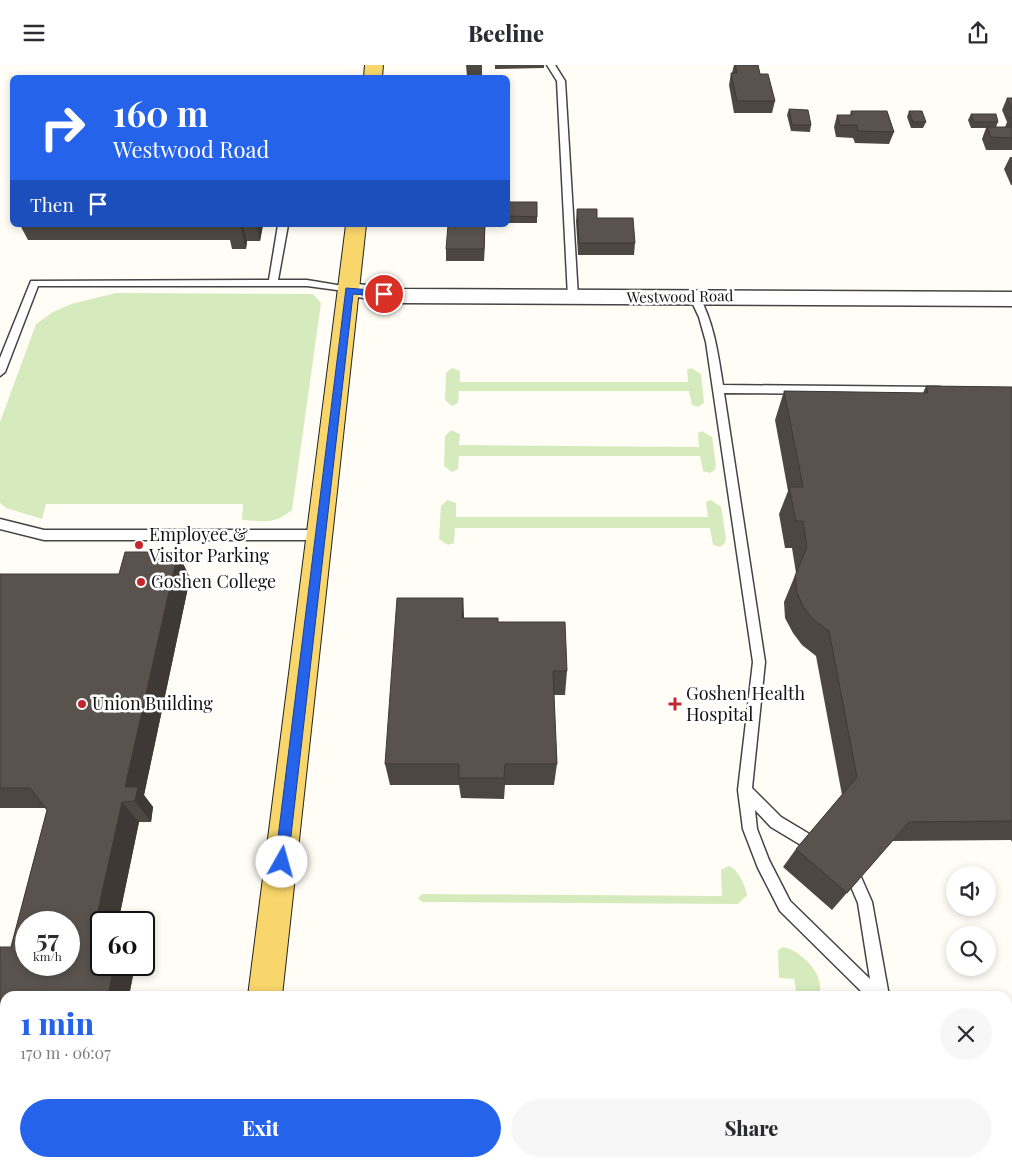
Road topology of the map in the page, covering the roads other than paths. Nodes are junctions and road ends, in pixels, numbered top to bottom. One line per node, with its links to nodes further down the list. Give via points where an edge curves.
1 (551, 65): 6 (lane, via 561,81)
2 (283, 227): 4 (lane)
3 (356, 227): 5 (main road)
4 (273, 282): 5 (lane, via 307,283); 9 (lane, via 34,283)
5 (349, 291): 6 (street, Westwood Road, via 401,296); 13 (main road)
6 (573, 297): 7 (street, Westwood Road)
7 (695, 298): 8 (street, Westwood Road); 10 (lane, via 711,342)
8 (1012, 299)
9 (0, 372)
10 (718, 389): 11 (lane); 14 (lane, via 759,662)
11 (953, 391)
12 (0, 524): 13 (lane, via 44,535)
13 (321, 535): 17 (main road)
14 (745, 790): 15 (lane, via 776,822); 18 (lane, via 750,829 785,906)
15 (806, 840)
16 (856, 882): 19 (lane, via 865,902)
17 (266, 991)
18 (872, 991)
19 (880, 991)

